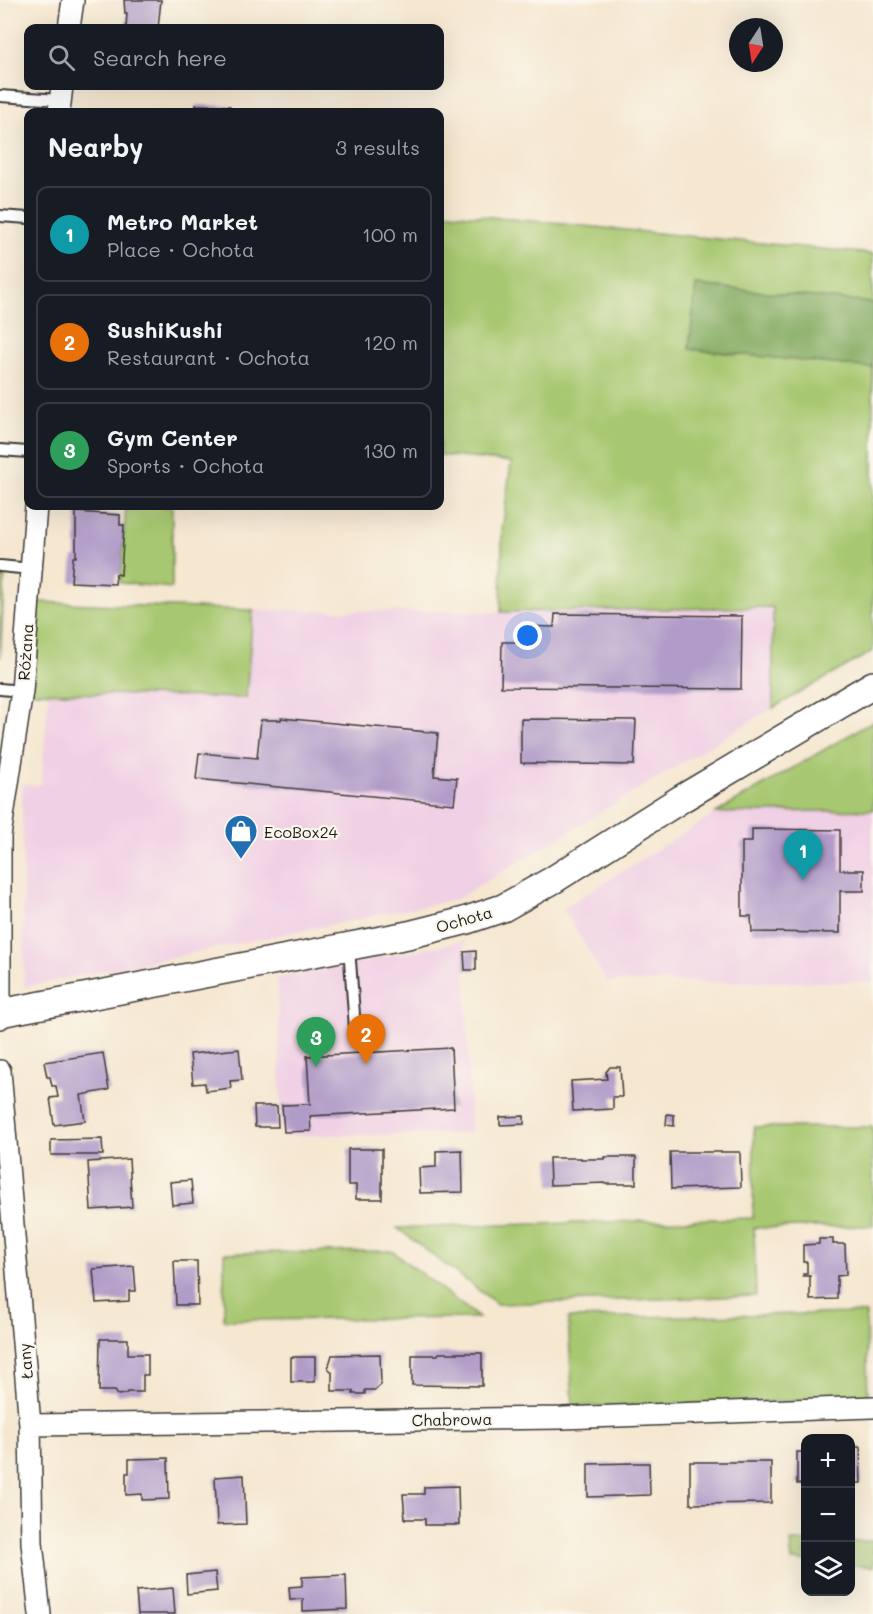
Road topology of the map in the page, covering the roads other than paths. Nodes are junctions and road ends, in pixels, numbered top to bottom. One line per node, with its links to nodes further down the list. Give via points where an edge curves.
1 (73, 0): 2 (street)
2 (70, 24)
3 (0, 96): 4 (lane)
4 (60, 100)
5 (0, 216): 6 (lane)
6 (24, 218)
7 (0, 450): 8 (lane)
8 (24, 452)
9 (36, 510): 11 (street, Różana)
10 (0, 566): 11 (lane)
11 (31, 569): 14 (street, Różana)
12 (873, 685): 15 (street, Ochota, via 502,908 442,926)
13 (0, 689): 14 (lane)
14 (22, 691): 16 (street, Różana, via 0,836)
15 (349, 946): 16 (street, Ochota); 18 (lane)
16 (0, 1013): 17 (street)
17 (0, 1018)
18 (354, 1028)
19 (0, 1071): 21 (street, Łany)
20 (873, 1407): 21 (street, Chabrowa, via 562,1418)
21 (30, 1425): 22 (street, Łany, via 32,1543)
22 (40, 1614)

